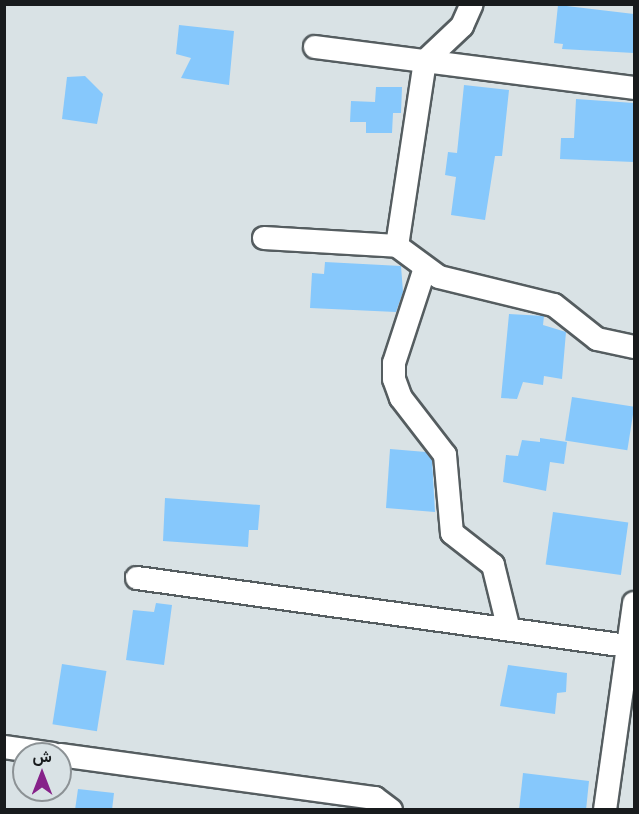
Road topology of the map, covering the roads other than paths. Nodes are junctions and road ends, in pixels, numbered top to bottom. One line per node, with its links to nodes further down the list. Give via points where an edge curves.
1 (472, 4): 3 (street, via 462,26)
2 (315, 47): 3 (street)
3 (425, 61): 4 (street); 6 (street)
4 (634, 88)
5 (264, 238): 6 (street)
6 (397, 246): 7 (street, via 409,251)
7 (425, 268): 8 (street, via 455,283 554,305 597,339); 11 (street, via 394,363 394,378 401,398 445,455 452,533 493,564)
8 (634, 347)
9 (137, 578): 11 (street)
10 (634, 603): 12 (street)
11 (508, 627): 12 (street)
12 (628, 646): 15 (street)
13 (72, 757): 14 (street, via 375,798)
14 (391, 810)
15 (605, 810)

